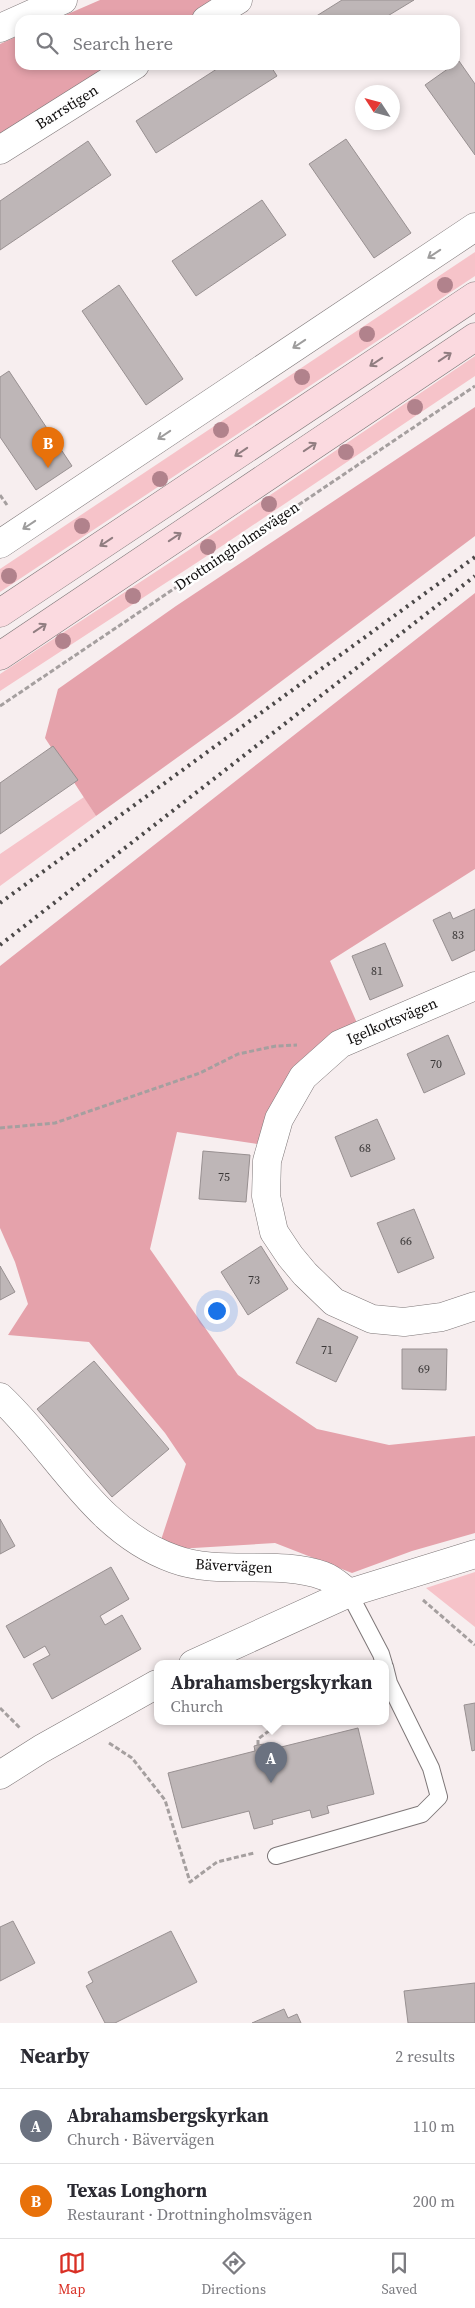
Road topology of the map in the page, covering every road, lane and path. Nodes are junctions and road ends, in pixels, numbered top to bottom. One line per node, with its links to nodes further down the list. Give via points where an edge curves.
1 (63, 0): 3 (street)
2 (238, 0): 4 (street)
3 (29, 15)
4 (214, 15)
5 (15, 21): 6 (street)
6 (0, 28)
7 (127, 70): 8 (street, Barrstigen)
8 (0, 150)
9 (475, 227): 13 (street, one-way to 13)
10 (475, 296): 14 (main road, one-way to 14)
11 (475, 337): 15 (main road, one-way to 11)
12 (475, 386): 16 (path, Drottningholmsvägen)
13 (0, 544)
14 (0, 613)
15 (0, 656)
16 (0, 706)
17 (475, 986): 18 (street, Igelkottsvägen)
18 (340, 1044): 19 (path, via 276,1046 238,1054 200,1073 55,1122); 20 (street, Igelkottsvägen, via 304,1077 279,1119 267,1161 266,1196 274,1232 305,1274 334,1302 372,1319 404,1322 442,1317)
19 (0, 1128)
20 (475, 1306)
21 (0, 1397): 24 (street, Bävervägen, via 83,1494 109,1519 146,1546 189,1564 289,1569 326,1576)
22 (475, 1554): 23 (street)
23 (404, 1577): 24 (street); 25 (path, via 417,1595)
24 (349, 1593): 26 (street); 27 (lane, Bävervägen)
25 (475, 1645)
26 (202, 1660)
27 (382, 1660)
28 (389, 1683): 34 (lane, Bävervägen, via 431,1768 439,1797 422,1814)
29 (154, 1686): 33 (street)
30 (277, 1725): 32 (path, via 258,1739)
31 (107, 1742): 34 (path, via 132,1758 158,1788 190,1882 217,1862 251,1852)
32 (258, 1745)
33 (0, 1774)
34 (276, 1856)

